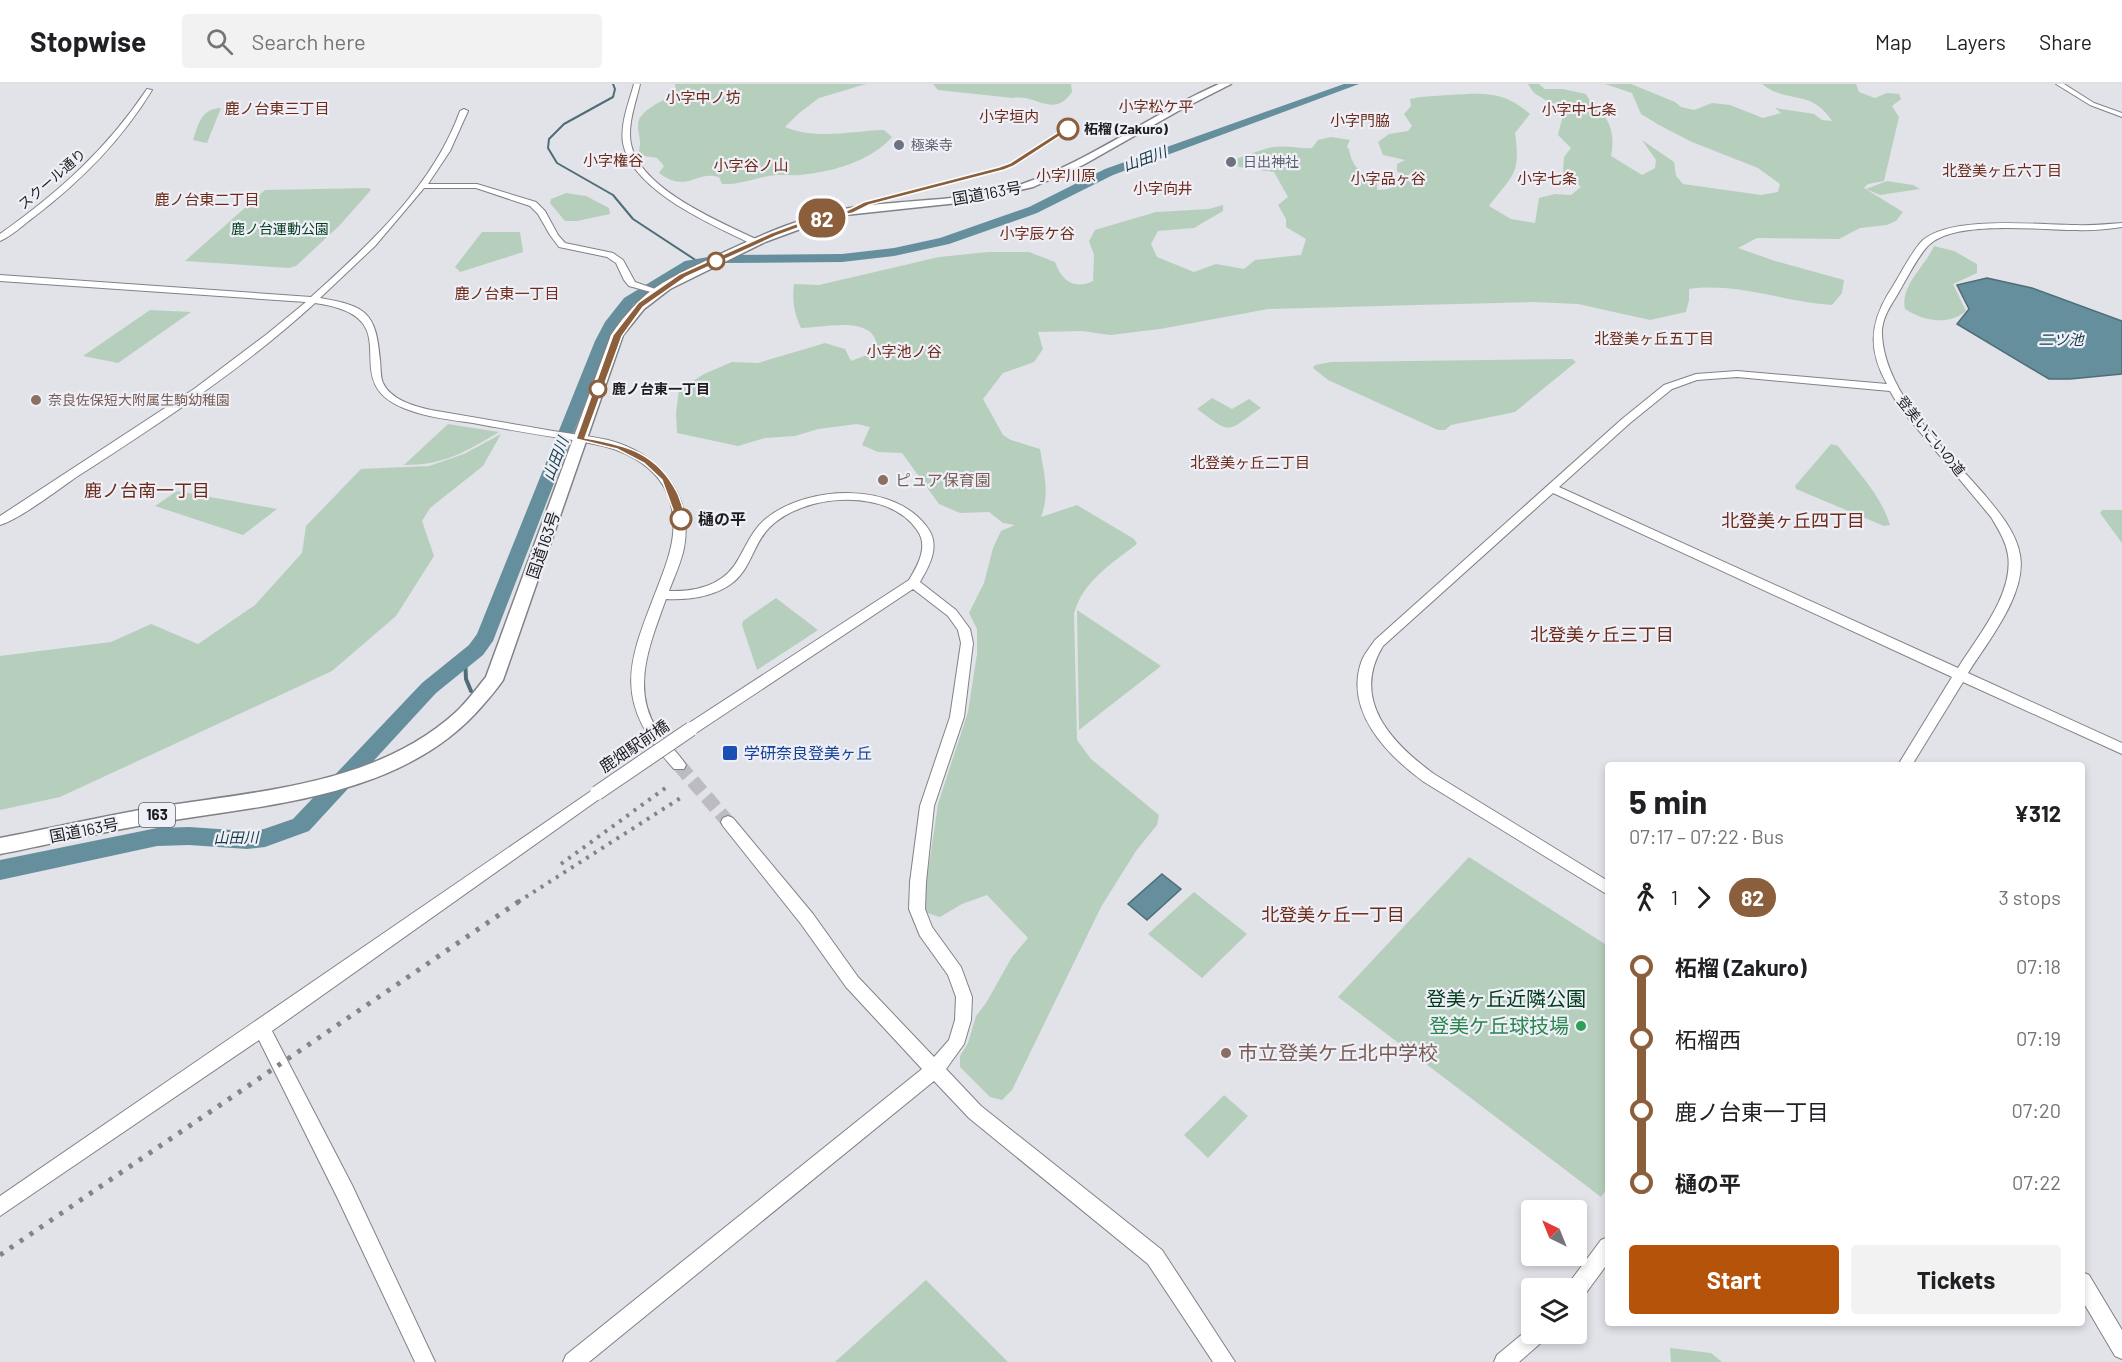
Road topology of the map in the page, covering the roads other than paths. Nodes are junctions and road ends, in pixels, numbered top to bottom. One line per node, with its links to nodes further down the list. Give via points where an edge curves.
1 (637, 84): 10 (street, via 627,144 639,171 658,188)
2 (1227, 84): 10 (highway, 国道163号 / 163, via 1065,170 1027,186 971,198 850,211)
3 (2059, 84): 6 (street, via 2092,104)
4 (149, 90): 9 (street, スクール通り, via 118,136 59,194)
5 (464, 111): 7 (street, via 453,141)
6 (2122, 115)
7 (423, 186): 12 (street, via 468,185 533,204 556,241 610,255 620,262 628,280); 13 (street, via 388,227)
8 (2122, 225): 14 (street, 登美いこいの道, via 1977,226 1951,229 1932,238 1880,321 1879,351)
9 (0, 238)
10 (755, 242): 12 (highway, 国道163号 / 163)
11 (0, 278): 13 (street)
12 (652, 291): 15 (highway, 国道163号 / 163, via 618,335)
13 (313, 300): 15 (street, via 347,307 368,322 374,336 378,382 402,404 430,413); 17 (street, via 189,399)
14 (1893, 388): 16 (street, via 1748,374 1716,374 1686,380 1660,391); 20 (street, 登美いこいの道, via 1916,422 1995,514 2014,555 2014,577 2008,597)
15 (580, 439): 19 (street, via 634,452 659,471 671,488 681,532); 25 (highway, 国道163号 / 163, via 494,680 446,733 395,763 315,787)
16 (1552, 488): 20 (street); 26 (street, via 1379,643 1369,659 1364,689 1369,712 1382,736 1415,768)
17 (0, 521)
18 (913, 583): 19 (street, via 926,560 927,535 923,527 905,511 884,501 842,497 807,502 772,519 755,536 738,571 718,587 699,593); 27 (street, 鹿畑駅前橋, bridge, via 597,793); 28 (street, via 952,613 964,629 967,642 957,717 927,806 918,882 917,909 926,931 956,972 964,997 956,1044)
19 (662, 595): 23 (street, via 639,657 636,689 642,715 652,734)
20 (1961, 675): 21 (street); 22 (street, 登美いこいの道)
21 (2122, 749)
22 (1907, 762)
23 (679, 765)
24 (728, 822): 28 (street, via 800,910 852,982)
25 (0, 846)
26 (1605, 887)
27 (262, 1028): 29 (street, 鹿畑駅前橋); 35 (street)
28 (935, 1070): 36 (street); 37 (street, via 975,1112 1155,1257)
29 (0, 1207)
30 (1605, 1251): 31 (street)
31 (1585, 1278)
32 (2085, 1287): 34 (street)
33 (1525, 1344): 38 (street)
34 (2122, 1349)
35 (425, 1362)
36 (573, 1362)
37 (1225, 1362)
38 (1504, 1362)

